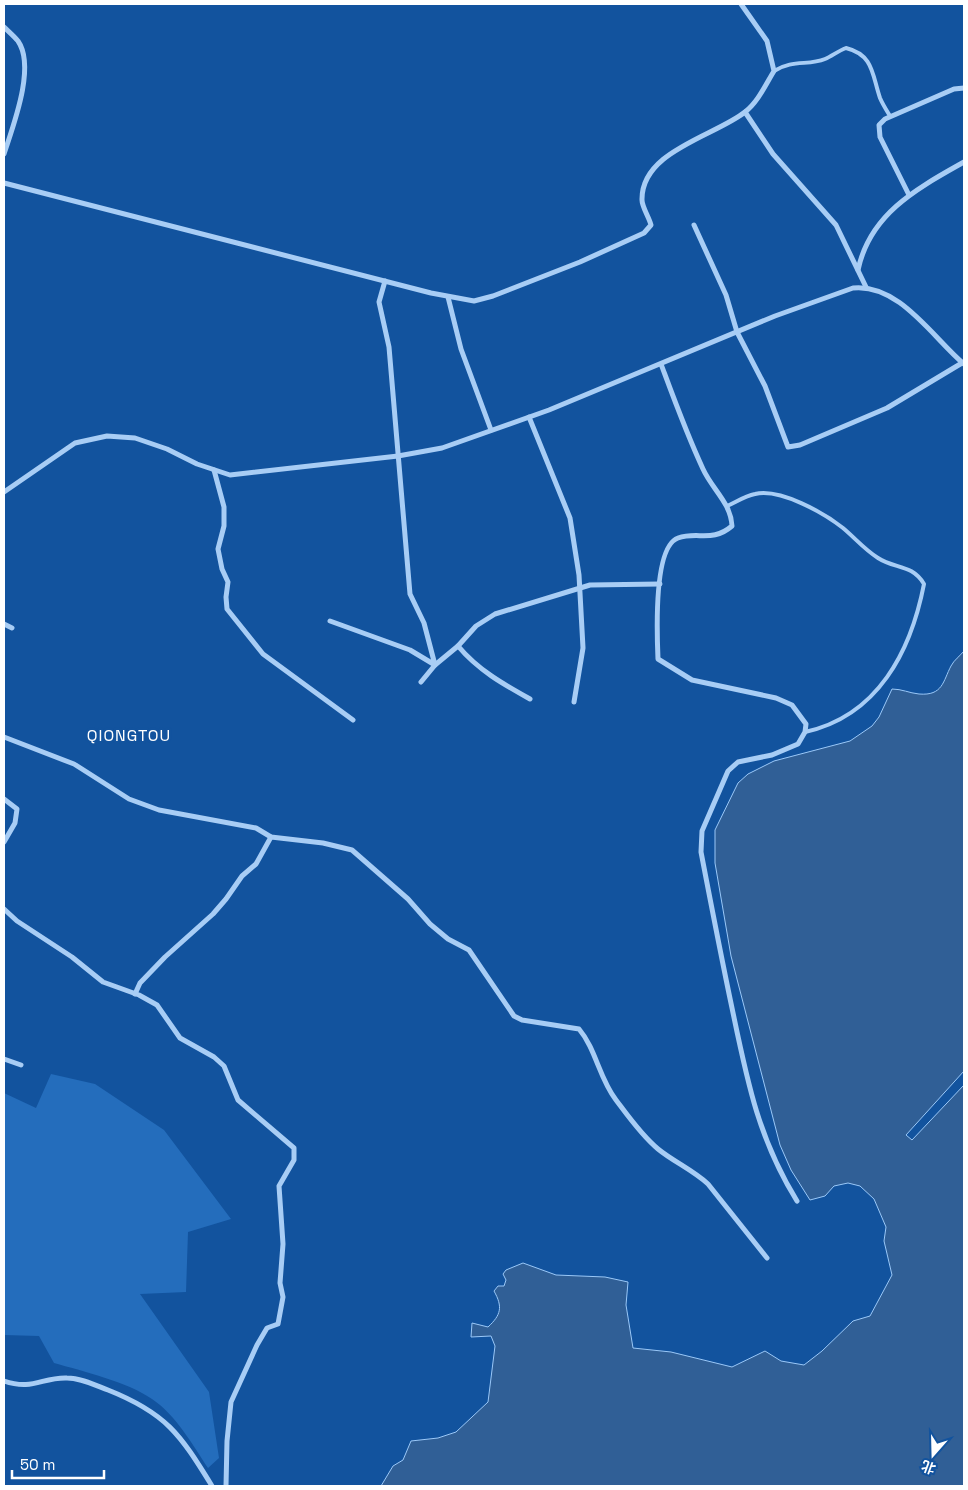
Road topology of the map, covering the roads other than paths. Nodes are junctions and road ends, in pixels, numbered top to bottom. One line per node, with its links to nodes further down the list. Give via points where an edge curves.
1 (741, 4): 3 (street, via 767,41)
2 (4, 27): 7 (street, via 19,42 24,66 22,100)
3 (774, 71): 5 (street); 6 (lane, via 781,66 826,58 846,48 858,51 873,71 880,98)
4 (964, 88): 6 (street, via 954,88)
5 (745, 112): 12 (street, via 773,154 836,225); 15 (street, via 666,156 652,172 643,189 642,202 651,225 644,233 493,296 474,301)
6 (890, 116): 10 (street, via 879,125 880,137)
7 (4, 154)
8 (964, 162): 10 (street)
9 (4, 183): 13 (street)
10 (909, 195): 12 (street, via 871,233 864,245)
11 (694, 225): 16 (street, via 726,295)
12 (858, 270): 14 (street)
13 (385, 281): 15 (street); 21 (street, via 380,302 389,347)
14 (866, 287): 16 (street, via 836,294); 18 (street, via 898,302)
15 (448, 297): 20 (street)
16 (737, 332): 17 (street); 18 (street, via 765,386 788,447 888,408)
17 (661, 364): 19 (street); 24 (street, via 702,468)
18 (963, 364)
19 (529, 417): 20 (street); 26 (street, via 570,518)
20 (491, 430): 21 (street, via 442,448)
21 (398, 456): 22 (street, via 230,475); 31 (street, via 410,594 424,623)
22 (214, 470): 23 (street, via 135,438 107,436 75,443); 35 (street, via 224,507 224,526 218,548 228,582 227,609 263,654)
23 (4, 492)
24 (727, 506): 25 (street, via 732,515 732,526 723,534 678,538 670,542 661,563); 36 (lane, via 756,493 773,494 805,505 844,529 853,540 881,560 919,575 924,584 907,642 895,666 873,696 823,728)
25 (660, 584): 26 (street, via 590,585); 36 (street, via 658,658 692,680 776,698 792,705 806,724)
26 (580, 589): 30 (street, via 495,614 476,626); 34 (street, via 583,648)
27 (330, 621): 31 (street, via 410,650)
28 (4, 624): 29 (street)
29 (12, 628)
30 (458, 646): 31 (street); 33 (street, via 488,674)
31 (435, 665): 32 (street)
32 (421, 682)
33 (530, 699)
34 (574, 702)
35 (353, 720)
36 (805, 732): 45 (street, via 798,744 754,760 738,762 728,771 702,831 701,852 756,1118 780,1174)
37 (4, 737): 39 (street, via 74,764 129,799 159,810 256,828)
38 (4, 799): 40 (street, via 17,808 14,823)
39 (271, 837): 42 (street, via 256,864 242,876 222,904 165,957 140,983); 46 (street, via 323,842 352,850 408,899 430,924 469,950 514,1016 579,1029 586,1037 604,1082 638,1128 657,1148 708,1184)
40 (4, 842)
41 (4, 908): 42 (street, via 17,921 103,982)
42 (135, 994): 49 (street, via 157,1005 180,1038 224,1066 238,1100 294,1148 294,1160 279,1186 283,1244 280,1284 283,1297 278,1324 267,1328 256,1345 231,1402)
43 (4, 1059): 44 (street)
44 (21, 1066)
45 (797, 1201)
46 (767, 1258)
47 (4, 1381): 48 (street, via 29,1386 64,1377 76,1378 134,1400 158,1415 180,1437)
48 (212, 1486)
49 (226, 1486)

